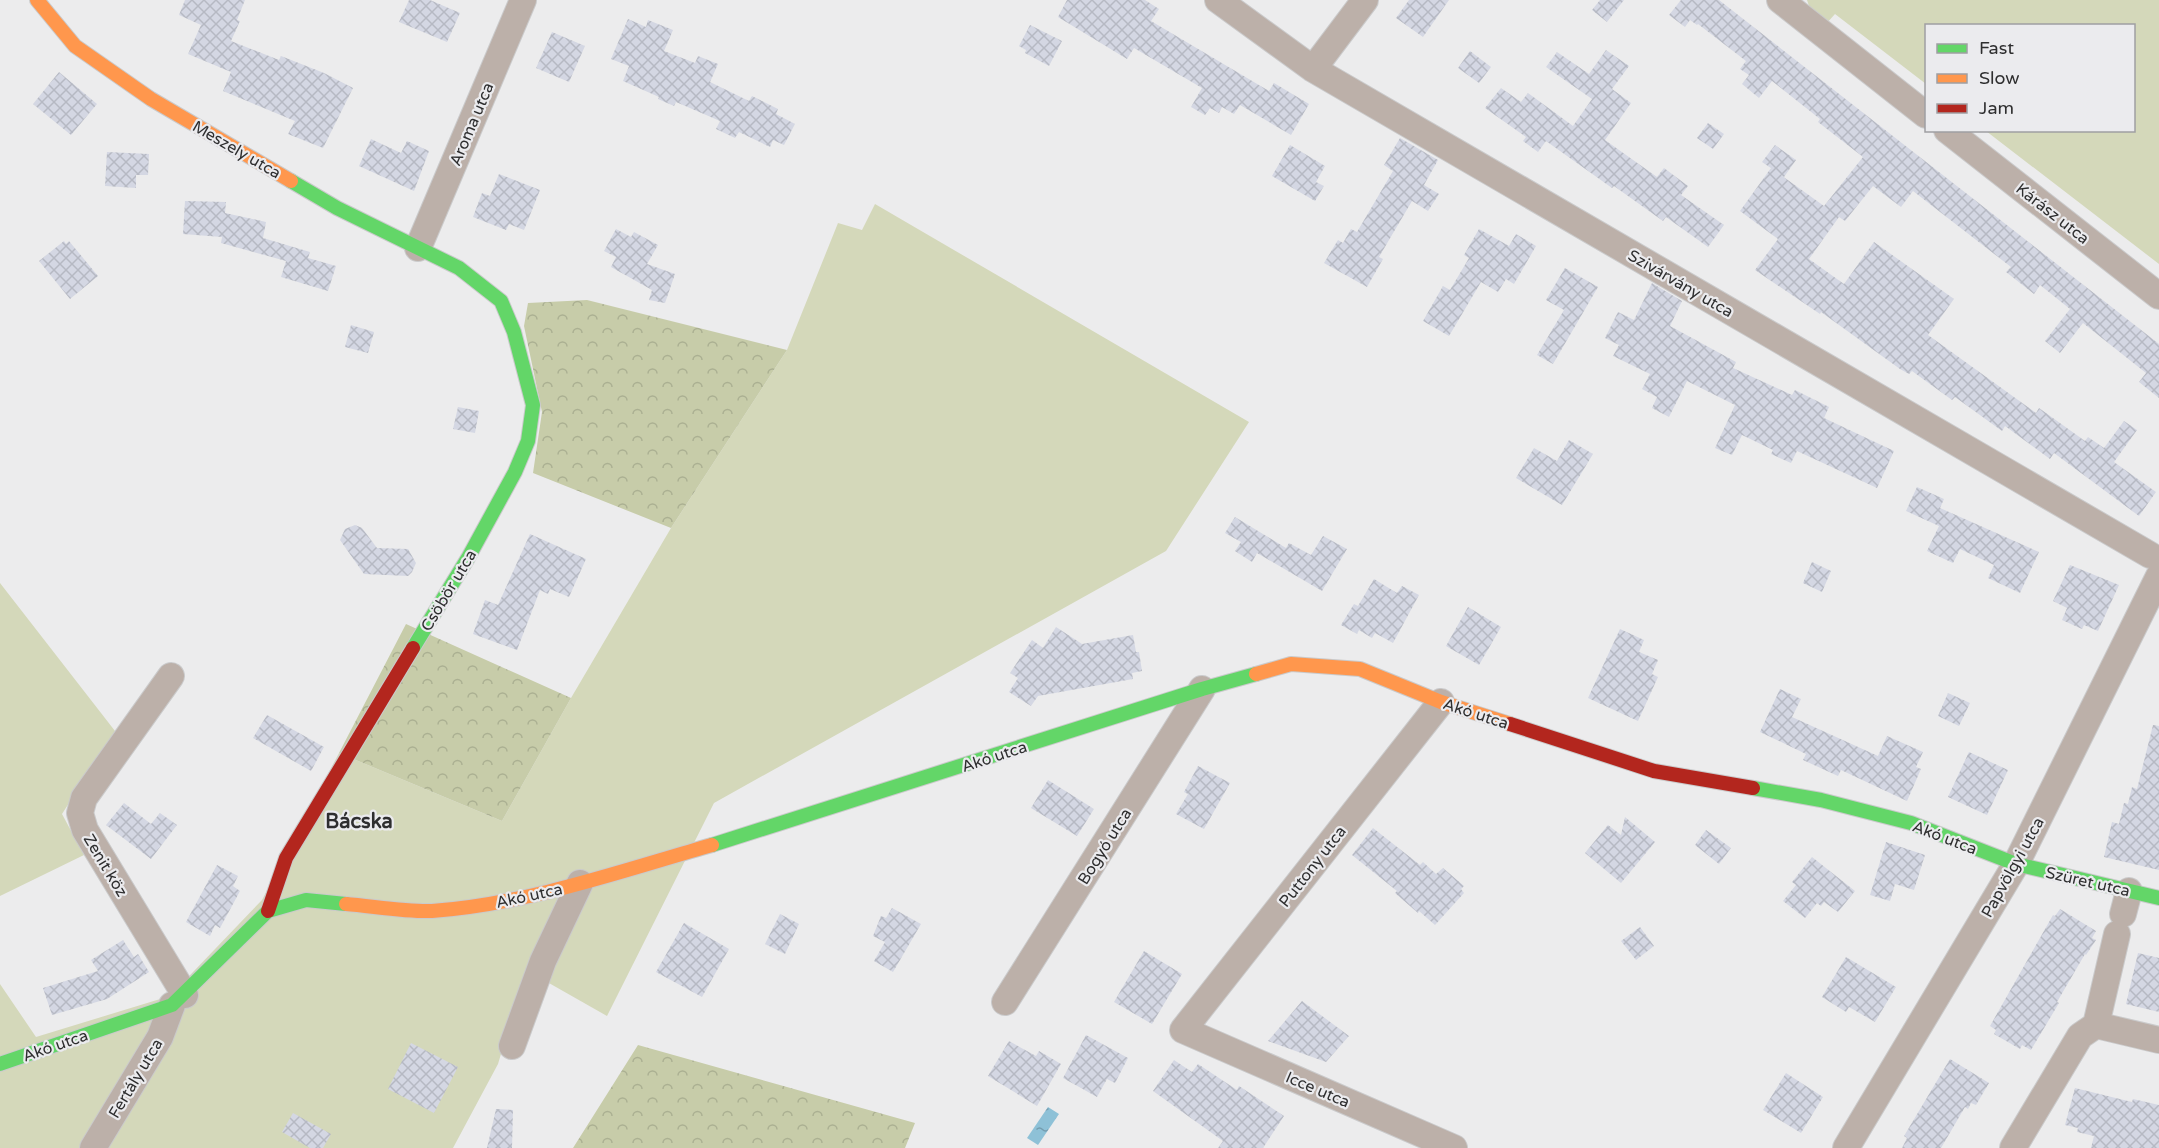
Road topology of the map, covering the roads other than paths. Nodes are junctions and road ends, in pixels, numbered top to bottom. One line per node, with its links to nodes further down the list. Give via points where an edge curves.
1 (37, 0): 9 (street, Meszely utca, via 75,46 151,99 337,208)
2 (523, 0): 9 (street, Aroma utca)
3 (1218, 0): 6 (street, Szivárvány utca)
4 (1365, 0): 6 (street)
5 (1784, 1): 7 (street)
6 (1313, 69): 12 (street, Szivárvány utca)
7 (1925, 114)
8 (1950, 132): 11 (street, Kárász utca)
9 (418, 248): 10 (street, Meszely utca)
10 (459, 268): 19 (street, Csöbör utca, via 501,301 514,332 533,405 528,441 468,558 286,858)
11 (2159, 296)
12 (2157, 563): 16 (street, Papvölgyi utca)
13 (171, 676): 21 (street, Zenit köz, via 84,798 80,813 85,830)
14 (1202, 689): 15 (street, Akó utca, via 1291,664 1360,669); 17 (street, Akó utca, via 743,836); 22 (street, Bogyó utca)
15 (1441, 702): 16 (street, Akó utca, via 1654,771 1821,800 1911,824); 24 (street, Puttony utca)
16 (2016, 864): 20 (street, Szüret utca); 30 (street, Papvölgyi utca)
17 (580, 883): 19 (street, Akó utca, via 505,902 430,911 306,900); 26 (street, via 543,961)
18 (2159, 898): 20 (street, Szüret utca)
19 (268, 911): 21 (street, Akó utca)
20 (2123, 913): 23 (street)
21 (178, 1000): 27 (street, Akó utca); 28 (street, Fertály utca)
22 (1005, 1002)
23 (2096, 1025): 25 (street); 31 (street, via 2080,1036)
24 (1183, 1030): 29 (street, Icce utca)
25 (2159, 1040)
26 (512, 1046)
27 (0, 1064)
28 (93, 1148)
29 (1454, 1148)
30 (1846, 1148)
31 (2013, 1148)

